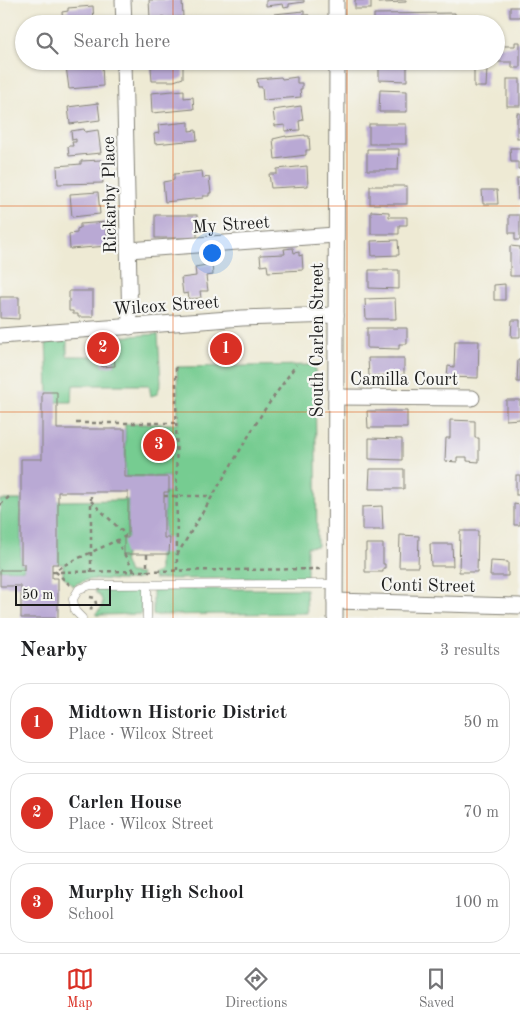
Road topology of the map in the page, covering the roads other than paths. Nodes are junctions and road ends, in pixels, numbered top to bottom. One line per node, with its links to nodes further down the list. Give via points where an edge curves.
1 (123, 0): 3 (street)
2 (336, 0): 4 (street)
3 (124, 15)
4 (336, 15)
5 (124, 70): 8 (street, Rickarby Place)
6 (337, 70): 7 (street, South Carlen Street)
7 (335, 235): 8 (street, My Street); 9 (street, South Carlen Street)
8 (129, 250): 10 (street, Rickarby Place)
9 (336, 315): 10 (street, Wilcox Street); 12 (street, South Carlen Street)
10 (130, 327): 11 (street, Wilcox Street)
11 (0, 336)
12 (336, 397): 13 (street, Camilla Court); 14 (street, South Carlen Street)
13 (472, 398)
14 (335, 584): 15 (lane); 16 (street, South Carlen Street)
15 (147, 585): 18 (lane, via 91,585 79,589 73,599 75,611); 19 (lane)
16 (335, 601): 17 (street, Conti Street); 20 (street, South Carlen Street)
17 (520, 606)
18 (82, 618)
19 (147, 618)
20 (335, 618)

